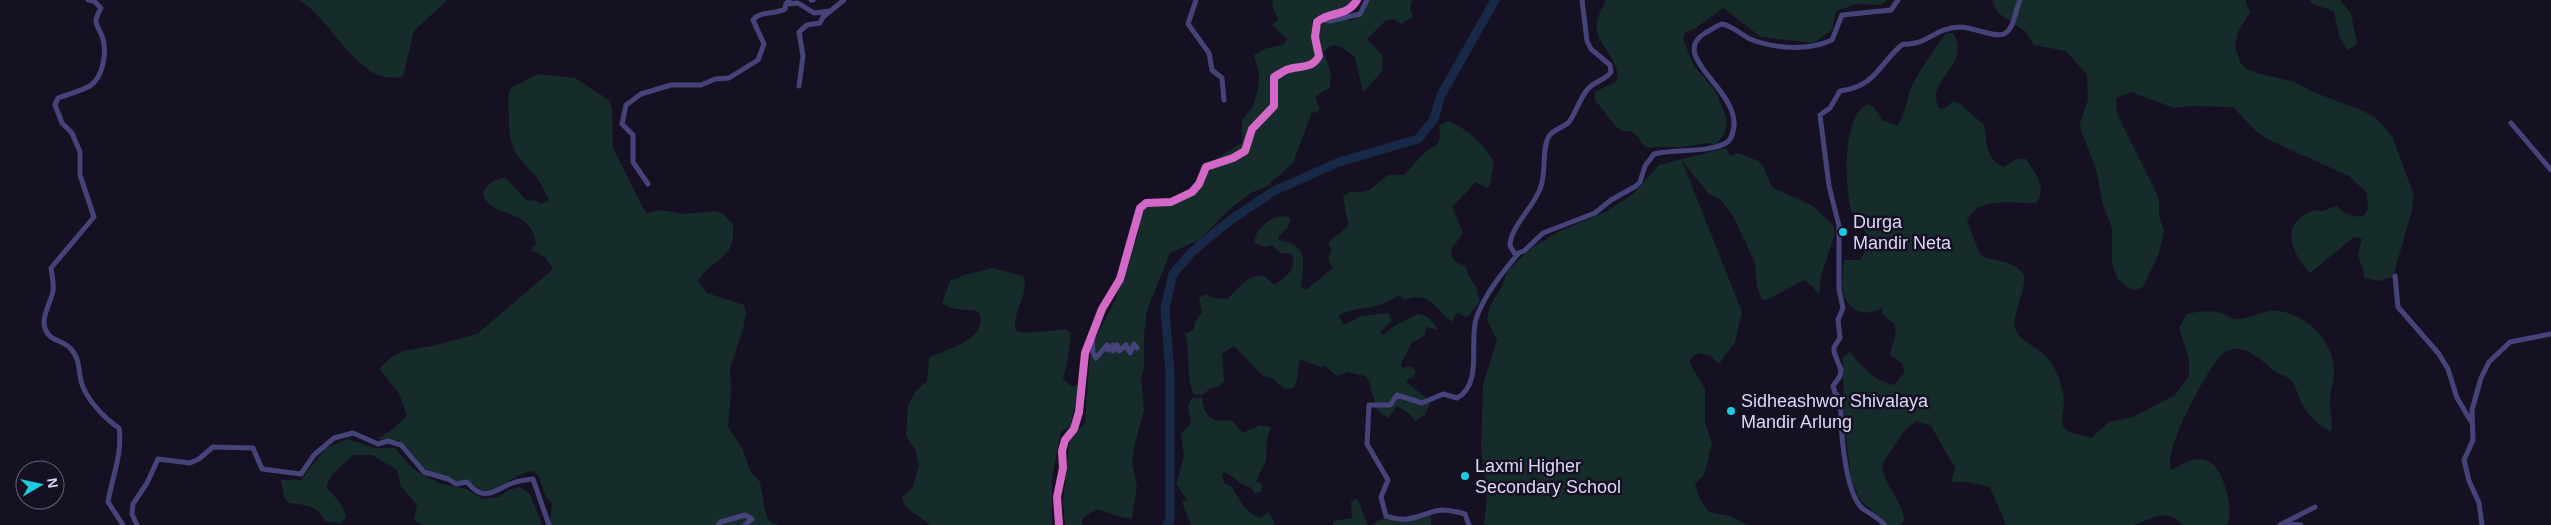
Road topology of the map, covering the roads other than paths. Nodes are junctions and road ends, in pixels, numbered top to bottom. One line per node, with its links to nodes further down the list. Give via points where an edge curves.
1 (88, 0): 25 (street, via 101,8 95,18 105,50 102,68 89,86 58,98 55,105 80,152 80,175 94,217 51,268 53,290 45,328 50,337 70,347 80,363 80,378 86,394 119,428 119,457 108,502)
2 (844, 0): 10 (street)
3 (1196, 0): 13 (street, via 1188,24 1209,52 1212,70 1222,78)
4 (1357, 0): 11 (highway, via 1343,13)
5 (1366, 0): 11 (street, via 1360,14 1330,21)
6 (1582, 0): 17 (street, via 1587,41 1591,49 1610,65 1611,72 1588,88 1572,119 1549,136 1541,188 1511,236 1511,251)
7 (1898, 0): 17 (street, via 1891,10 1842,15 1832,40 1820,46 1773,45 1751,39 1722,24 1697,38 1693,48 1696,60 1720,89 1732,110 1731,139 1718,145 1654,154 1636,186 1611,200 1603,209 1543,233)
8 (2020, 0): 32 (street, via 2011,29 2004,34 1997,36 1983,30 1948,28 1921,43 1903,44 1877,74 1853,90 1840,91 1830,108 1820,115 1829,186 1839,226 1842,308 1838,320 1840,338 1834,352 1841,370 1833,386 1841,399 1842,441 1849,482 1863,508)
9 (788, 2): 10 (street, via 798,3 814,13); 16 (street, via 785,9 777,13 762,13 753,20 764,44 758,60 748,67 729,78 640,94 626,105 622,124 633,135 633,162)
10 (833, 11): 12 (street, via 820,23 807,25 798,32 803,56)
11 (1320, 19): 20 (highway, via 1315,37 1319,56 1316,62 1286,70 1274,77 1274,106 1252,129 1245,151 1206,167 1192,192 1172,202 1146,203 1140,208 1122,273 1102,309)
12 (799, 86)
13 (1224, 100)
14 (2511, 124): 15 (street)
15 (2551, 170)
16 (648, 184)
17 (1518, 254): 31 (street, via 1483,301 1478,314 1472,377 1464,395 1457,398 1443,394 1422,403 1397,396 1390,405 1369,405 1367,444 1388,480 1381,497 1386,516 1414,521 1433,512 1453,511 1465,514)
18 (2395, 276): 22 (street, via 2398,307 2439,354 2448,369 2457,398)
19 (2551, 334): 22 (street, via 2510,342 2489,362 2475,394)
20 (1092, 336): 21 (street, via 1096,358 1107,345 1108,350 1112,345 1113,351 1117,345 1120,351 1126,345 1130,353 1134,344); 30 (highway, via 1086,353 1080,412 1062,451 1063,468 1057,497)
21 (1137, 348)
22 (2472, 423): 34 (street, via 2473,440 2466,452 2465,465 2479,503)
23 (2315, 507): 24 (street)
24 (2283, 524): 33 (street)
25 (123, 525)
26 (137, 525): 27 (street, via 132,514 133,504 158,458 190,463 214,447 253,448 262,469 301,474 314,455 334,438 353,433 378,444 388,441 401,445 424,472 456,484 467,482 475,492 495,492 514,482 533,479)
27 (549, 525)
28 (718, 525): 29 (street, via 745,515 752,519)
29 (745, 525)
30 (1059, 525)
31 (1469, 525)
32 (1885, 525)
33 (2301, 525)
34 (2482, 525)

